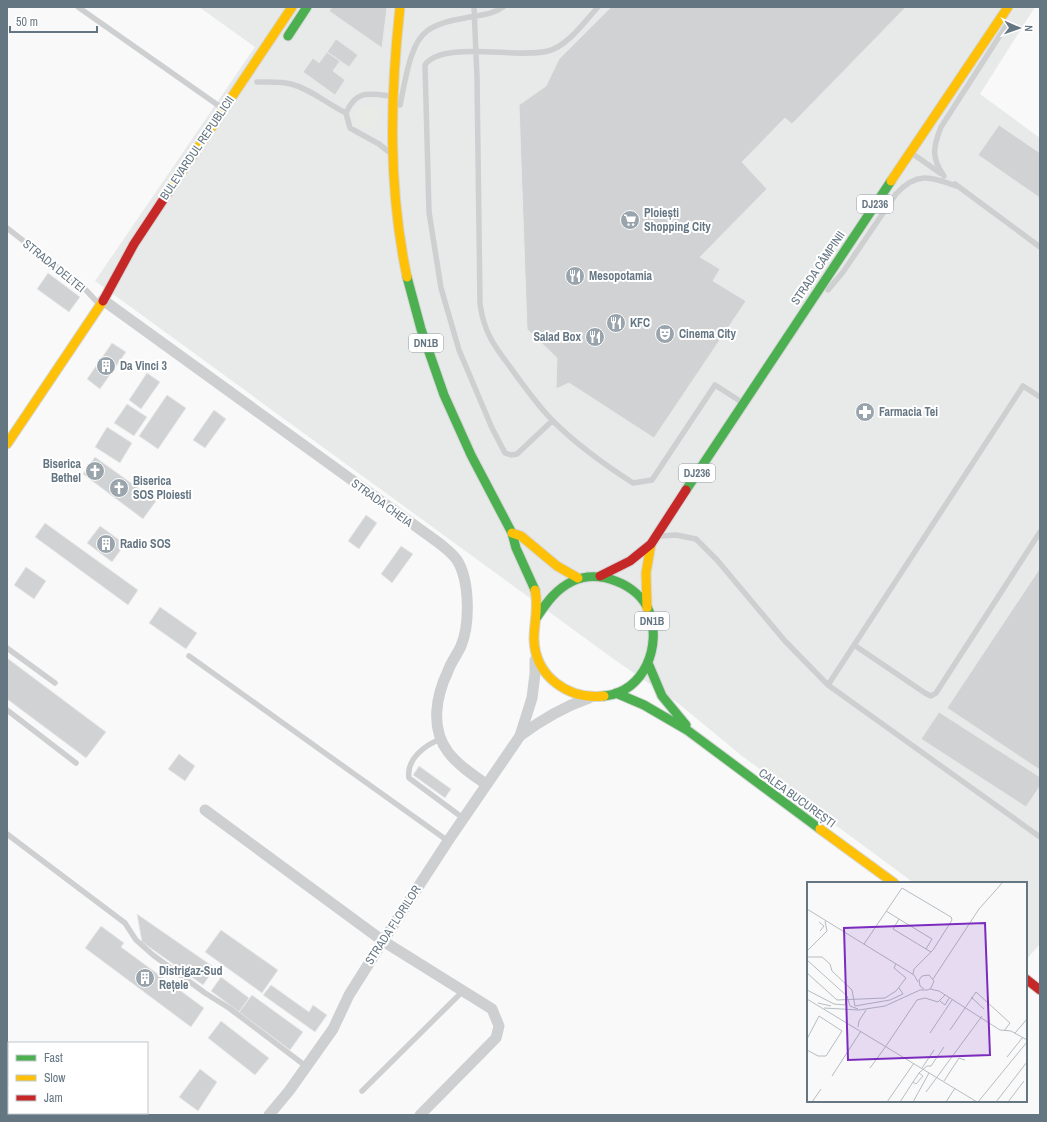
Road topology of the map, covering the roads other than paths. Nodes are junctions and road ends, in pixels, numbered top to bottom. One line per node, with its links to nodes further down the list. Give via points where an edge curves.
1 (78, 7): 17 (lane)
2 (292, 7): 17 (main road, BULEVARDUL REPUBLICII)
3 (307, 7): 12 (main road)
4 (400, 7): 16 (main road, DN1B)
5 (474, 7): 10 (lane)
6 (503, 7): 10 (lane, via 491,13)
7 (598, 7): 13 (lane, via 569,37 548,51)
8 (1014, 7): 9 (lane)
9 (1010, 11): 20 (main road, STRADA CÂMPINII / DJ236)
10 (474, 16): 13 (lane); 19 (lane, via 439,25 427,31 420,39 413,51)
11 (1009, 22): 22 (lane, via 940,127 934,153 936,166)
12 (282, 44)
13 (476, 52): 31 (lane, via 481,315 489,339); 31 (lane, via 438,54 425,65 429,212 436,263 448,319 501,447 511,455 517,454)
14 (265, 69): 15 (main road)
15 (255, 85): 18 (lane, via 291,84)
16 (392, 96): 18 (lane, via 361,94 354,98); 19 (main road, DN1B)
17 (225, 110): 27 (main road, BULEVARDUL REPUBLICII, via 134,244)
18 (346, 113): 21 (lane, via 350,128 379,144)
19 (392, 138): 21 (main road, DN1B)
20 (910, 152): 22 (lane); 28 (main road, STRADA CÂMPINII / DJ236)
21 (392, 156): 33 (main road, DN1B, via 399,233 424,338 452,415)
22 (944, 176): 23 (lane)
23 (956, 186): 25 (lane); 28 (lane, via 927,177 905,184 838,278 829,289)
24 (7, 228): 27 (lane, STRADA DELTEI)
25 (1040, 247)
26 (138, 255): 27 (main road, BULEVARDUL REPUBLICII)
27 (101, 303): 32 (main road, BULEVARDUL REPUBLICII); 52 (street, STRADA CHEIA, via 439,543 456,559 465,584 466,625 460,647 440,690 436,708 437,726)
28 (807, 306): 30 (main road, STRADA CÂMPINII / DJ236)
29 (1040, 397): 40 (lane, via 1023,386)
30 (743, 402): 31 (lane, via 715,385 652,480 633,483 597,458); 35 (main road, STRADA CÂMPINII / DJ236)
31 (552, 421)
32 (7, 444)
33 (512, 532): 37 (main road, DN1B, via 521,536 557,566); 39 (main road, DN1B, via 533,583)
34 (1040, 532): 40 (lane, via 936,693 931,696 925,693)
35 (654, 540): 36 (main road, DJ236, via 630,561); 38 (main road, DJ236, via 646,572); 46 (lane, via 676,535 699,542 785,642)
36 (600, 576): 37 (main road, DN1B); 38 (main road, DN1B, via 628,587 641,598)
37 (578, 578): 39 (main road, DN1B, via 552,592)
38 (647, 608): 44 (main road, DN1B, via 654,635 653,650)
39 (537, 617): 42 (main road, DN1B, via 534,633)
40 (854, 645): 46 (lane)
41 (7, 648): 45 (lane)
42 (535, 650): 48 (main road, DN1B, via 545,674 555,683 565,691); 51 (street, via 532,698)
43 (189, 656): 59 (lane)
44 (648, 663): 47 (main road, DN1B, via 635,681); 50 (main road, via 662,696)
45 (55, 683)
46 (828, 685): 58 (lane)
47 (616, 693): 48 (main road, DN1B); 50 (main road, via 644,705)
48 (590, 698): 51 (street, via 549,716)
49 (7, 710): 53 (lane)
50 (687, 730): 60 (main road, CALEA BUCUREȘTI)
51 (520, 736): 54 (street, STRADA FLORILOR)
52 (442, 739): 54 (street, STRADA CHEIA, via 448,752 457,762); 56 (lane, via 422,748 410,764 409,778)
53 (76, 763)
54 (486, 784): 56 (street, STRADA FLORILOR)
55 (205, 810): 61 (street)
56 (463, 818): 59 (street, STRADA FLORILOR)
57 (7, 834): 65 (lane, via 126,923 136,940 153,955)
58 (1040, 837)
59 (448, 840): 61 (street, STRADA FLORILOR)
60 (893, 882)
61 (383, 941): 64 (street); 65 (street, STRADA FLORILOR)
62 (1027, 980): 63 (main road)
63 (1040, 990)
64 (463, 991): 66 (lane); 68 (street, via 492,1009 499,1026 496,1038)
65 (307, 1067): 67 (street, STRADA FLORILOR)
66 (362, 1091)
67 (269, 1115)
68 (420, 1115)

